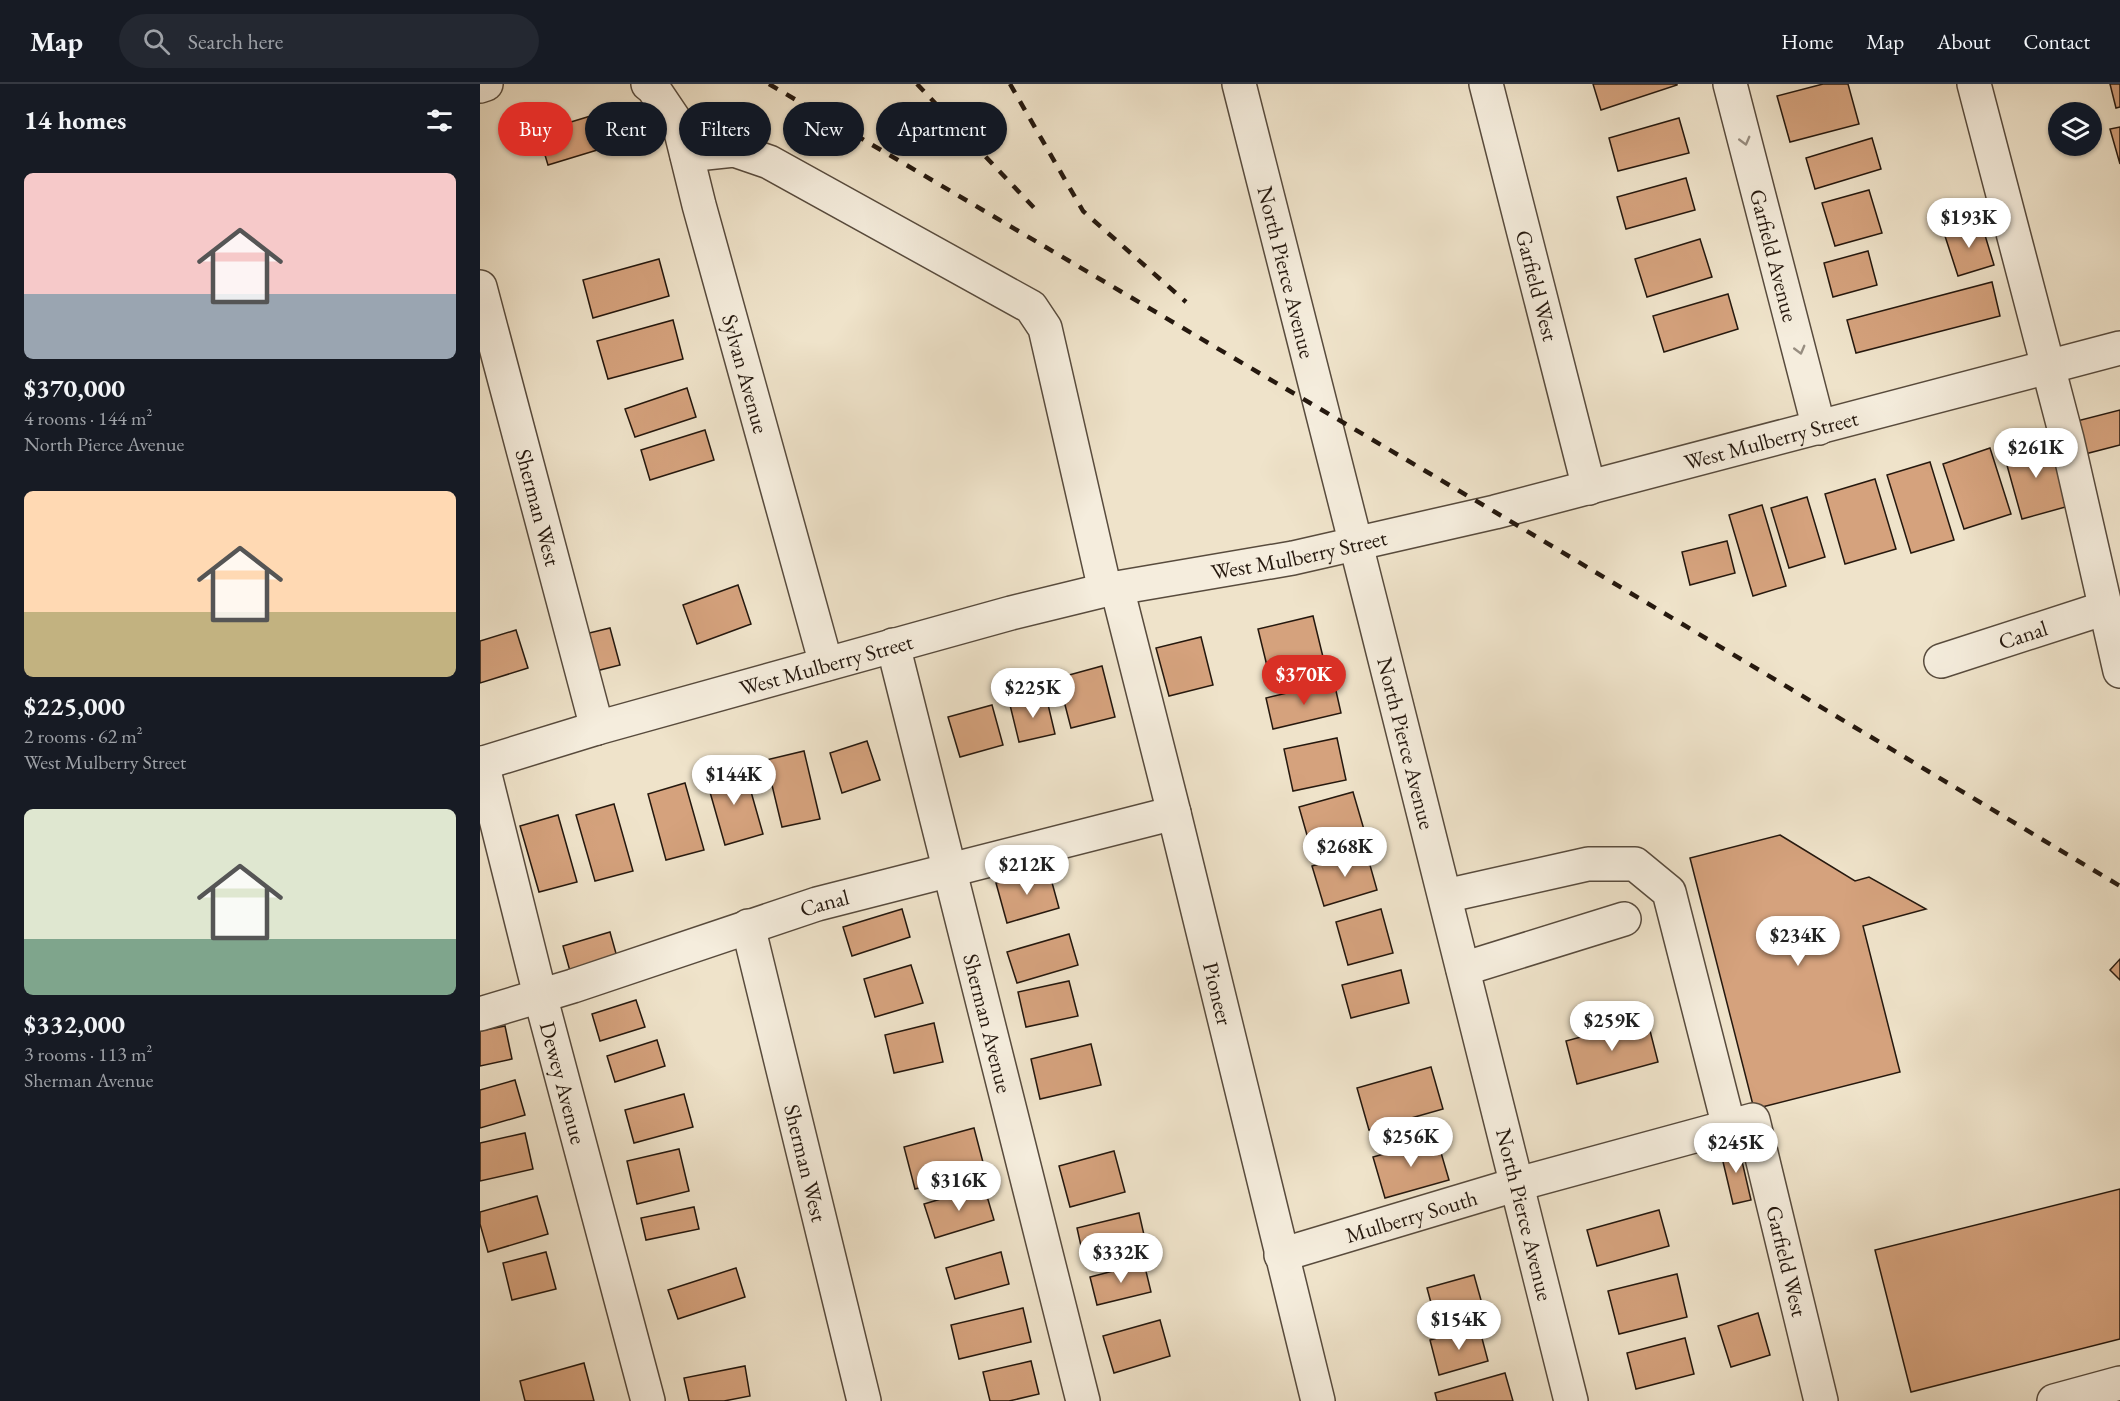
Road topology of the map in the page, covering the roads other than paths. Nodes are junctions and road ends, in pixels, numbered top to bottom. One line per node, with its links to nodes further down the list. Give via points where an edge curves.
1 (486, 84): 6 (street)
2 (1239, 84): 16 (street, North Pierce Avenue)
3 (1486, 84): 15 (street, Garfield West)
4 (1730, 84): 14 (street, Garfield Avenue, one-way to 14)
5 (1974, 84): 13 (street)
6 (480, 86)
7 (651, 86): 8 (street, Sylvan Avenue)
8 (679, 127)
9 (687, 156): 21 (street, Sylvan Avenue)
10 (752, 156): 17 (street, Pioneer, via 769,162 1031,307 1045,328)
11 (480, 287): 23 (street, Sherman West)
12 (2120, 348): 13 (street, West Mulberry Street)
13 (2048, 367): 14 (street, West Mulberry Street); 18 (street)
14 (1819, 428): 15 (street, West Mulberry Street)
15 (1589, 488): 16 (street, West Mulberry Street)
16 (1358, 544): 17 (street, West Mulberry Street); 27 (street, North Pierce Avenue)
17 (1111, 589): 19 (street, West Mulberry Street); 25 (street, Pioneer)
18 (2105, 608): 20 (street, Canal); 22 (street)
19 (893, 645): 21 (street, West Mulberry Street); 26 (street, Sherman Avenue)
20 (1941, 662)
21 (826, 664): 23 (street, West Mulberry Street)
22 (2120, 671)
23 (597, 728): 24 (street, West Mulberry Street)
24 (481, 764): 31 (street, Dewey Avenue)
25 (1174, 813): 26 (street, Canal); 35 (street, Pioneer)
26 (950, 869): 29 (street, Canal); 39 (street, Sherman Avenue)
27 (1445, 896): 30 (street, North Pierce Avenue); 33 (street, Garfield West, via 1588,864 1635,864 1669,892)
28 (1624, 919): 30 (street)
29 (748, 926): 31 (street, Canal); 38 (street, Sherman West)
30 (1463, 969): 34 (street, North Pierce Avenue)
31 (540, 996): 32 (street, Canal); 37 (street, Dewey Avenue)
32 (480, 1014)
33 (1741, 1124): 34 (street, Mulberry South); 42 (street, Garfield West)
34 (1518, 1184): 35 (street, Mulberry South); 41 (street, North Pierce Avenue)
35 (1281, 1255): 40 (street, Pioneer)
36 (2120, 1383): 43 (street)
37 (648, 1401)
38 (864, 1401)
39 (1083, 1401)
40 (1318, 1401)
41 (1572, 1401)
42 (1821, 1401)
43 (2054, 1401)

